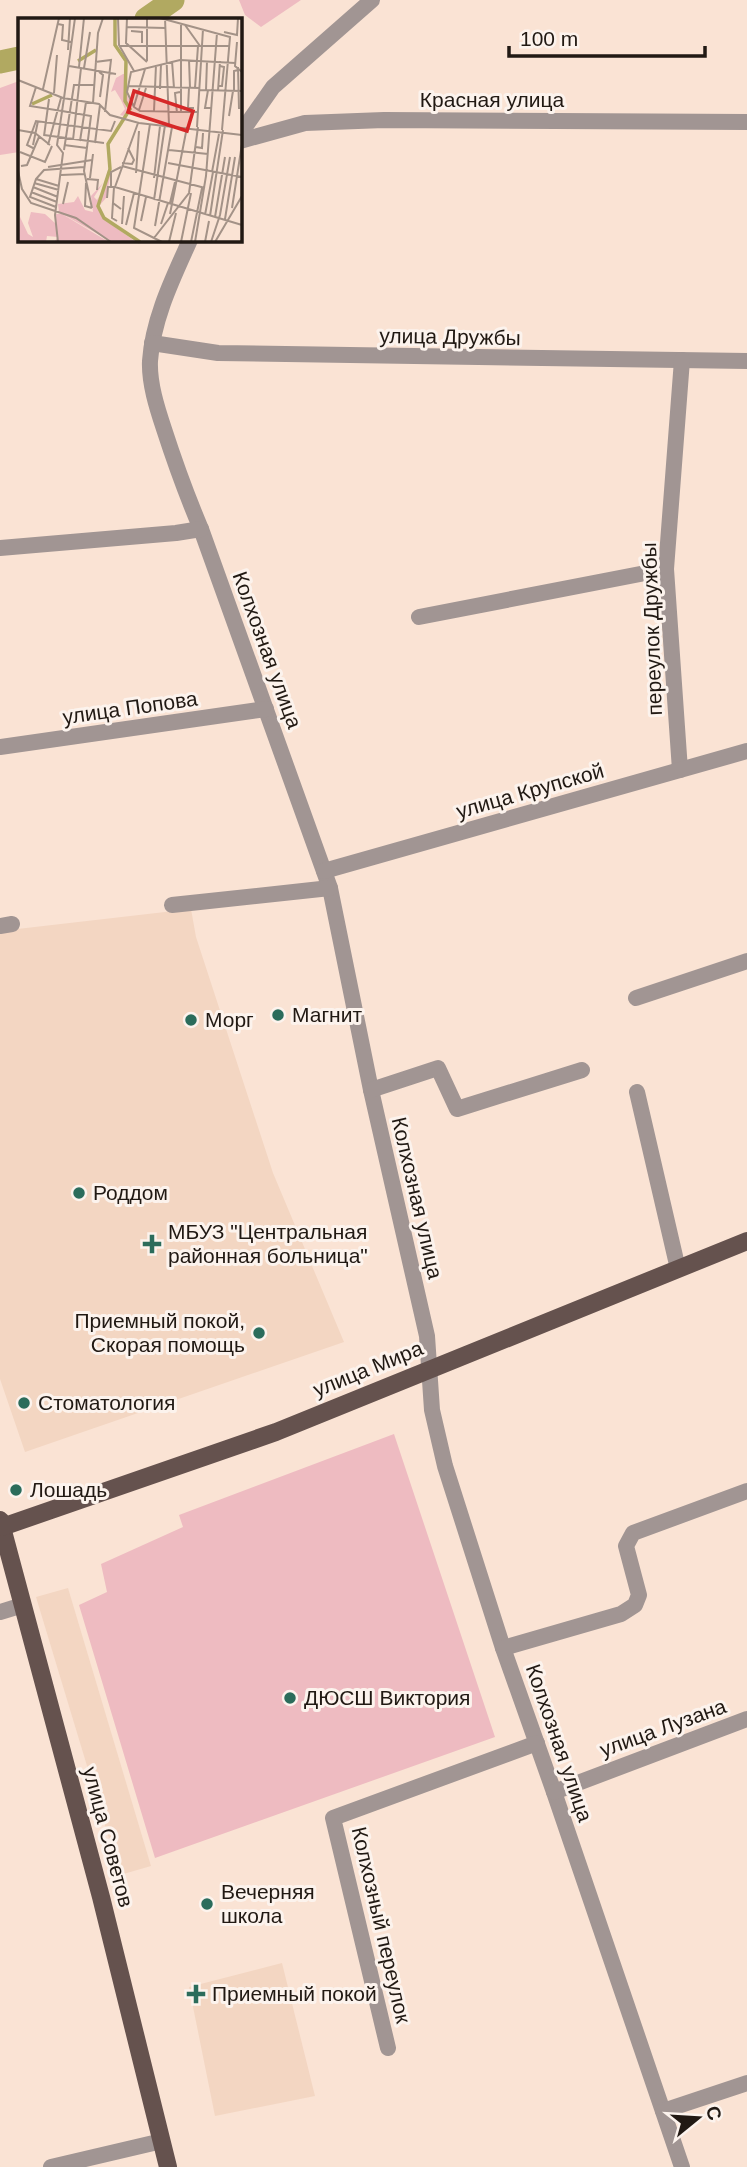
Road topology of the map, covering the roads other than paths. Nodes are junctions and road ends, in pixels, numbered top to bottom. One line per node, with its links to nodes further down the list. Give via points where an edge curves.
1 (372, 0): 3 (street, via 273,88)
2 (747, 122): 4 (street, Красная улица, via 384,120 305,123)
3 (242, 131)
4 (242, 140)
5 (189, 242): 6 (street, Колхозная улица, via 166,294)
6 (152, 343): 7 (street, улица Дружбы, via 218,353); 9 (street, Колхозная улица, via 156,403)
7 (682, 360): 8 (street, улица Дружбы); 11 (street, переулок Дружбы)
8 (747, 361)
9 (201, 529): 10 (street); 13 (street, Колхозная улица)
10 (0, 548)
11 (666, 569): 12 (street); 16 (street, переулок Дружбы)
12 (419, 617)
13 (266, 709): 14 (street, улица Попова); 17 (street, Колхозная улица)
14 (0, 747)
15 (747, 751): 16 (street, улица Крупской)
16 (680, 770): 17 (street, улица Крупской)
17 (324, 871): 18 (street, Колхозная улица)
18 (330, 888): 19 (street); 23 (street, Колхозная улица)
19 (172, 905)
20 (747, 961): 21 (street)
21 (636, 998)
22 (582, 1070): 23 (street, via 457,1109 438,1068)
23 (371, 1090): 27 (street, Колхозная улица, via 427,1336)
24 (637, 1092): 26 (street)
25 (747, 1241): 26 (main road, улица Мира)
26 (678, 1269): 27 (main road, улица Мира)
27 (428, 1370): 29 (main road, улица Мира, via 276,1432); 32 (street, Колхозная улица, via 446,1466)
28 (747, 1491): 32 (street, via 633,1533 626,1546 639,1595 635,1605 621,1614)
29 (1, 1524): 30 (main road, улица Советов)
30 (23, 1605): 31 (street); 39 (main road, улица Советов)
31 (0, 1612)
32 (503, 1648): 34 (street, Колхозная улица)
33 (747, 1719): 35 (street, улица Лузана)
34 (537, 1742): 35 (street, Колхозная улица); 36 (street, Колхозный переулок, via 333,1818)
35 (554, 1792): 38 (street, Колхозная улица)
36 (388, 2048)
37 (747, 2083): 38 (street)
38 (663, 2111): 42 (street, Колхозная улица)
39 (162, 2141): 40 (street); 41 (main road, улица Советов)
40 (51, 2167)
41 (168, 2167)
42 (682, 2167)

